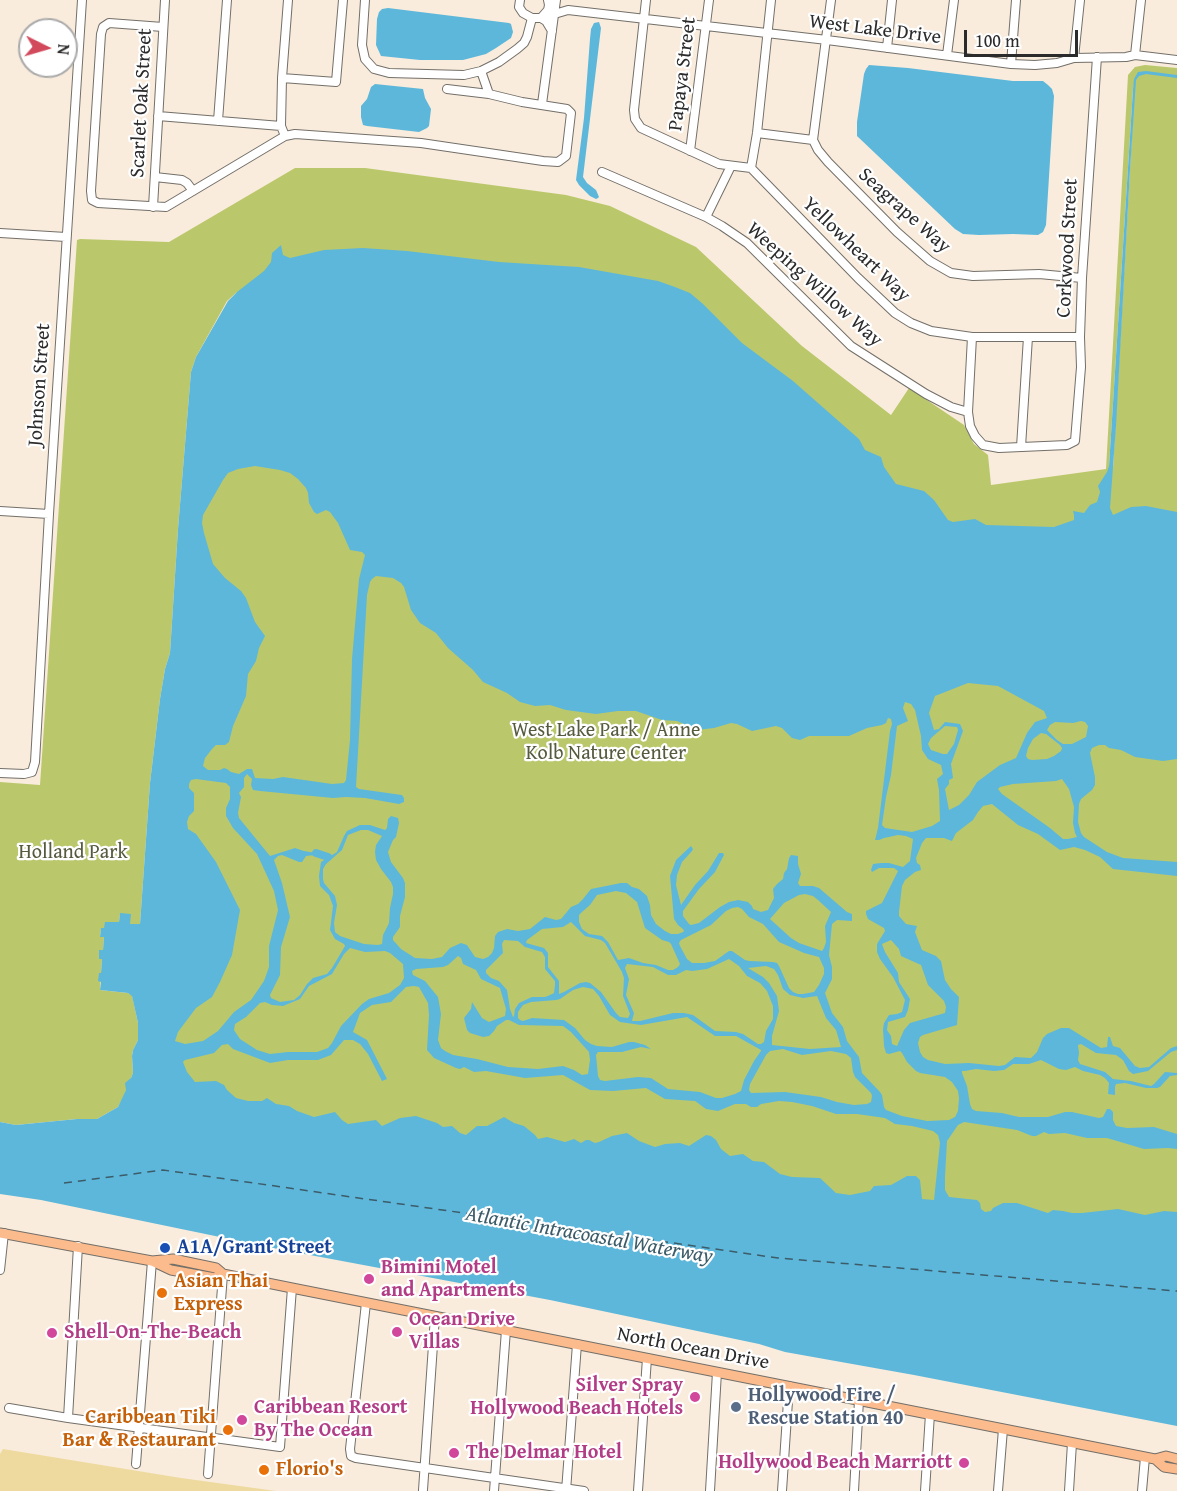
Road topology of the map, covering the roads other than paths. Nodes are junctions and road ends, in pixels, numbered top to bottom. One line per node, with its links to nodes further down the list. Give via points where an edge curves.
1 (82, 0): 54 (street, Johnson Street)
2 (165, 0): 22 (street, Scarlet Oak Street)
3 (227, 0): 40 (street)
4 (288, 0): 35 (street)
5 (343, 0): 35 (street, via 336,82)
6 (365, 0): 34 (street, via 362,45 365,59 374,69 435,75)
7 (520, 0): 20 (street, via 523,13)
8 (646, 0): 21 (street)
9 (709, 0): 23 (street, Papaya Street)
10 (771, 0): 25 (street)
11 (831, 0): 26 (street)
12 (892, 0): 27 (street)
13 (954, 0): 28 (street)
14 (1016, 0): 33 (street)
15 (1080, 0): 31 (street)
16 (1141, 0): 29 (street)
17 (553, 1): 18 (street, West Lake Drive); 19 (street); 20 (street)
18 (568, 10): 19 (street, West Lake Drive); 21 (street, West Lake Drive)
19 (554, 14): 20 (street, West Lake Drive); 24 (street)
20 (536, 18): 24 (street, via 546,21); 34 (street, via 517,50)
21 (644, 19): 23 (street, West Lake Drive); 45 (street, via 635,119 641,128)
22 (163, 27): 39 (street, Scarlet Oak Street); 51 (street, via 109,23 103,27 91,191 92,200 98,203)
23 (705, 27): 25 (street, West Lake Drive); 45 (street, Papaya Street)
24 (552, 31): 38 (street)
25 (767, 34): 26 (street, West Lake Drive); 42 (street)
26 (827, 40): 27 (street, West Lake Drive); 44 (street)
27 (887, 48): 28 (street, West Lake Drive)
28 (947, 55): 33 (street, West Lake Drive)
29 (1135, 55): 30 (street, West Lake Drive); 32 (street, West Lake Drive)
30 (1097, 57): 31 (street, West Lake Drive); 55 (street, Corkwood Street)
31 (1074, 58): 33 (street, West Lake Drive, via 1035,65)
32 (1177, 60)
33 (1011, 63)
34 (482, 71): 37 (street)
35 (282, 78): 41 (street)
36 (447, 89): 37 (street)
37 (489, 93): 38 (street)
38 (542, 104): 43 (street, via 571,113 566,156 558,162 421,143)
39 (158, 116): 40 (street); 49 (street, Scarlet Oak Street)
40 (218, 121): 41 (street)
41 (281, 126): 43 (street)
42 (757, 133): 44 (street); 47 (street)
43 (285, 136): 50 (street)
44 (813, 140): 55 (street, Seagrape Way, via 828,162 897,232 930,261 951,273 1039,274)
45 (690, 151): 46 (street)
46 (731, 166): 47 (street); 52 (street)
47 (751, 168): 56 (street, Yellowheart Way, via 896,313 931,331)
48 (602, 172): 52 (street, Weeping Willow Way)
49 (155, 177): 50 (street, via 182,180); 51 (street, Scarlet Oak Street)
50 (193, 191): 51 (street, via 166,207)
51 (153, 207)
52 (706, 217): 59 (street, Weeping Willow Way, via 747,243 850,346 926,394)
53 (0, 233): 54 (street)
54 (66, 237): 62 (street, Johnson Street)
55 (1082, 279): 58 (street, Corkwood Street)
56 (972, 337): 57 (street, Yellowheart Way); 59 (street)
57 (1028, 337): 58 (street, Yellowheart Way); 60 (street)
58 (1080, 337): 60 (street, Corkwood Street, via 1075,441 1067,445)
59 (968, 411): 60 (street, via 970,426 983,445)
60 (1020, 447)
61 (0, 511): 62 (street)
62 (49, 514): 63 (street, Johnson Street, via 35,762 32,772)
63 (0, 772)
64 (2, 1233): 65 (main road, North Ocean Drive); 67 (street)
65 (78, 1246): 66 (main road, North Ocean Drive); 80 (street)
66 (152, 1261): 68 (main road, North Ocean Drive, via 173,1259 216,1268); 81 (street)
67 (0, 1270)
68 (223, 1274): 69 (main road, North Ocean Drive); 83 (street)
69 (292, 1288): 70 (main road, North Ocean Drive); 83 (street, via 280,1447)
70 (366, 1303): 71 (main road, North Ocean Drive); 89 (street, via 351,1456)
71 (435, 1316): 72 (main road, North Ocean Drive); 89 (street)
72 (506, 1330): 73 (main road, North Ocean Drive); 92 (street)
73 (578, 1344): 74 (main road, North Ocean Drive); 94 (street)
74 (647, 1358): 75 (main road, North Ocean Drive); 97 (street)
75 (717, 1372): 76 (main road, North Ocean Drive); 98 (street)
76 (789, 1386): 77 (main road, North Ocean Drive); 99 (street)
77 (859, 1400): 79 (main road, North Ocean Drive); 100 (street)
78 (9, 1408): 80 (street)
79 (930, 1414): 82 (main road, North Ocean Drive); 101 (street)
80 (68, 1418): 81 (street)
81 (139, 1428): 83 (street); 88 (street)
82 (1003, 1429): 84 (main road, North Ocean Drive); 102 (street)
83 (211, 1439): 91 (street)
84 (1072, 1443): 85 (main road, North Ocean Drive); 103 (street)
85 (1145, 1457): 87 (main road, North Ocean Drive); 104 (street)
86 (1177, 1458): 87 (main road, North Ocean Drive)
87 (1155, 1459): 90 (main road, North Ocean Drive, via 1164,1467)
88 (136, 1464)
89 (425, 1468): 92 (street); 93 (street)
90 (1177, 1469)
91 (208, 1474)
92 (495, 1479): 94 (street); 95 (street)
93 (423, 1490)
94 (566, 1490): 96 (street)
95 (494, 1491)
96 (584, 1491)
97 (638, 1491)
98 (710, 1491)
99 (782, 1491)
100 (854, 1491)
101 (925, 1491)
102 (998, 1491)
103 (1069, 1491)
104 (1142, 1491)

